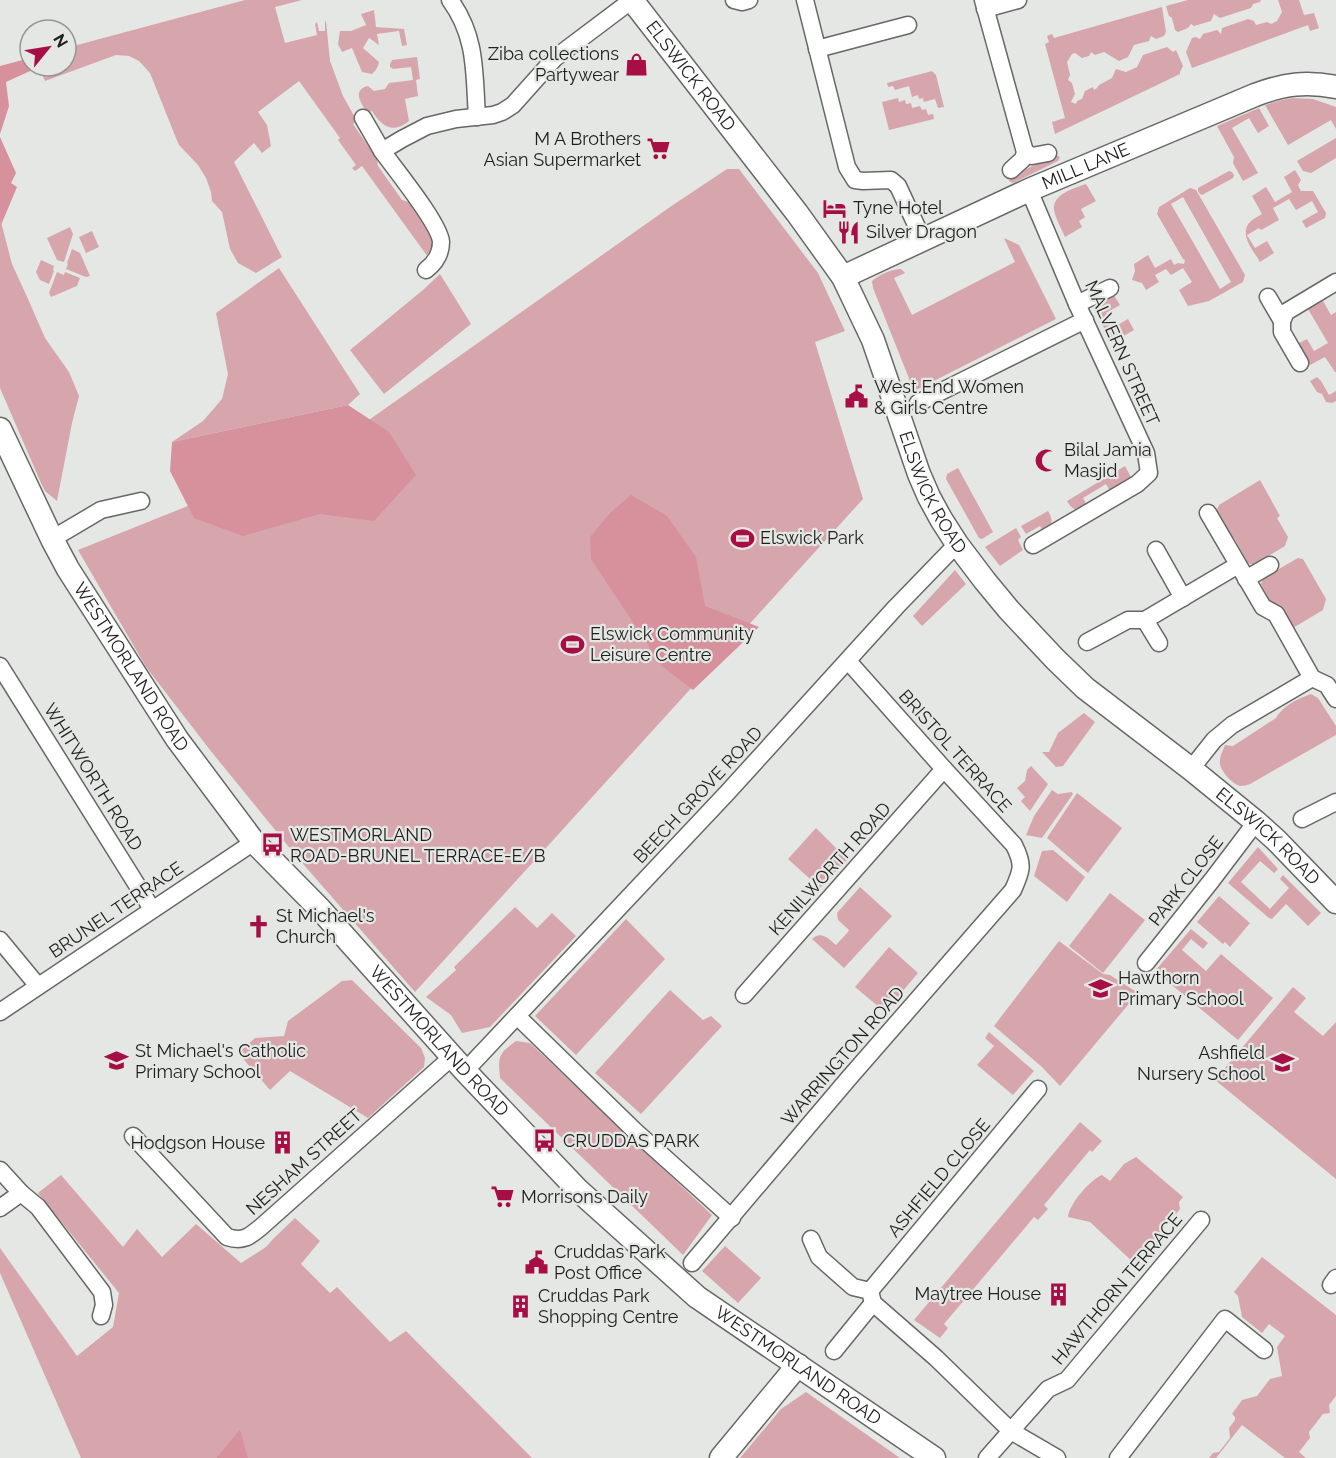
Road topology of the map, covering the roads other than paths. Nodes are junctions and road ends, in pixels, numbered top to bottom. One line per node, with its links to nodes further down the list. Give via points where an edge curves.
1 (450, 0): 11 (street, via 470,39)
2 (632, 0): 11 (street, via 555,58 513,105 493,115); 20 (street, ELSWICK ROAD)
3 (735, 0): 4 (street)
4 (749, 0)
5 (805, 0): 9 (street)
6 (1018, 0): 7 (street)
7 (984, 4): 14 (street)
8 (908, 25): 9 (street)
9 (817, 49): 18 (street, via 847,167 855,180 891,180 898,186)
10 (1336, 87): 17 (street, MILL LANE, via 1314,83 1274,88)
11 (477, 117): 13 (street, via 427,126)
12 (363, 118): 13 (street)
13 (382, 151): 19 (street, via 436,226 440,254)
14 (1025, 152): 15 (street, via 1032,156); 16 (street)
15 (1048, 153)
16 (1011, 170)
17 (1029, 190): 18 (street, MILL LANE); 24 (street, MALVERN STREET)
18 (923, 240): 20 (street, MILL LANE)
19 (426, 270)
20 (843, 278): 33 (street, ELSWICK ROAD, via 873,339 929,497)
21 (1336, 282): 26 (street, via 1286,312)
22 (1110, 288): 24 (street)
23 (1268, 297): 26 (street)
24 (1077, 304): 25 (street, MALVERN STREET)
25 (1085, 320): 28 (street); 34 (street, MALVERN STREET, via 1146,453 1149,473 1137,484)
26 (1282, 321): 27 (street, via 1282,332)
27 (1300, 363)
28 (918, 403)
29 (0, 429): 32 (street, WESTMORLAND ROAD)
30 (141, 501): 32 (street, via 102,510)
31 (1208, 513): 37 (street)
32 (52, 539): 51 (street, WESTMORLAND ROAD, via 177,739)
33 (957, 544): 42 (street, BEECH GROVE ROAD); 46 (street, ELSWICK ROAD, via 1009,610 1085,688)
34 (1033, 545)
35 (1156, 550): 38 (street)
36 (1270, 565): 37 (street)
37 (1242, 572): 38 (street); 44 (street, via 1263,607 1276,615)
38 (1183, 598): 39 (street)
39 (1145, 620): 40 (street, via 1128,620); 41 (street)
40 (1088, 642)
41 (1159, 643)
42 (848, 661): 47 (street, BRISTOL TERRACE); 60 (street, BEECH GROVE ROAD)
43 (0, 666): 54 (street, WHITWORTH ROAD)
44 (1312, 678): 45 (street, via 1327,685); 46 (street, via 1232,724)
45 (1336, 699)
46 (1191, 769): 50 (street, ELSWICK ROAD)
47 (944, 770): 52 (street, BRISTOL TERRACE, via 1014,844 1021,858); 58 (street, KENILWORTH ROAD)
48 (1336, 802): 49 (street)
49 (1302, 819)
50 (1256, 822): 53 (street, ELSWICK ROAD); 56 (street, PARK CLOSE)
51 (254, 842): 54 (street, BRUNEL TERRACE); 61 (street, WESTMORLAND ROAD, via 320,909)
52 (1021, 873): 67 (street, WARRINGTON ROAD, via 1013,890)
53 (1336, 902)
54 (152, 909): 57 (street, BRUNEL TERRACE)
55 (0, 940): 57 (street)
56 (1146, 963)
57 (38, 986): 59 (street, BRUNEL TERRACE)
58 (744, 995)
59 (0, 1012)
60 (517, 1016): 61 (street, BEECH GROVE ROAD); 67 (street, via 635,1131)
61 (458, 1064): 63 (street, NESHAM STREET, via 249,1237 237,1240 227,1237); 75 (street, WESTMORLAND ROAD, via 578,1190 697,1297)
62 (1038, 1089): 71 (street, ASHFIELD CLOSE)
63 (133, 1136)
64 (0, 1170): 65 (street)
65 (21, 1193): 66 (street); 72 (street, via 38,1207 102,1292)
66 (0, 1208)
67 (732, 1218): 70 (street, WARRINGTON ROAD)
68 (1201, 1220): 76 (street, HAWTHORN TERRACE, via 1067,1380 1048,1389)
69 (811, 1239): 71 (street, via 819,1257 853,1287)
70 (692, 1263)
71 (871, 1297): 74 (street, ASHFIELD CLOSE); 76 (street)
72 (101, 1316)
73 (1264, 1350): 81 (street, via 1225,1319)
74 (834, 1351)
75 (798, 1365): 77 (street); 78 (street, WESTMORLAND ROAD)
76 (1011, 1431): 79 (street, HAWTHORN TERRACE); 80 (street)
77 (721, 1458)
78 (934, 1458)
79 (987, 1458)
80 (1058, 1458)
81 (1118, 1458)

